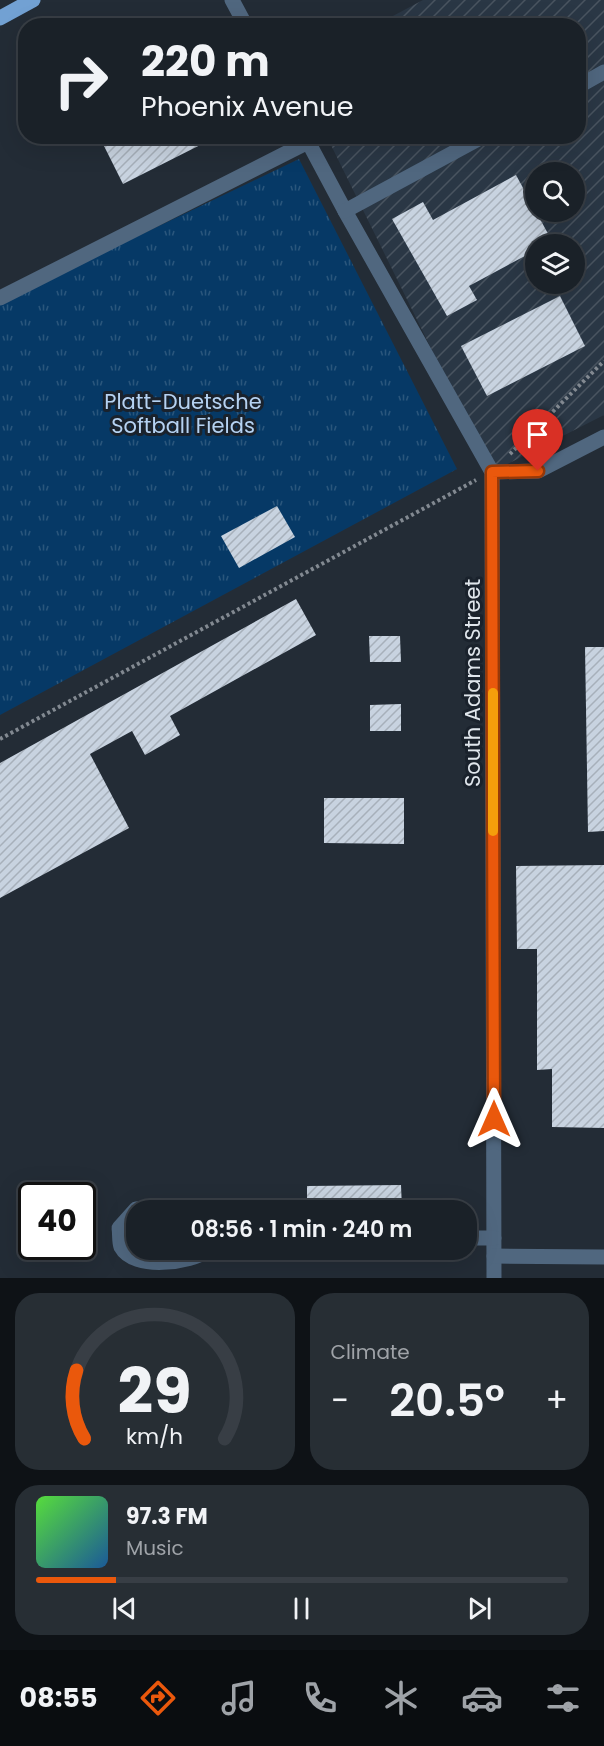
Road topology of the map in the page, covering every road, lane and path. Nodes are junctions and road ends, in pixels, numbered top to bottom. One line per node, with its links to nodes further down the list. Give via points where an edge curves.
1 (33, 0): 3 (main road)
2 (232, 0): 4 (street)
3 (0, 18)
4 (242, 18)
5 (604, 72): 6 (street)
6 (586, 82)
7 (297, 144): 11 (street)
8 (310, 144): 10 (street, South Adams Street)
9 (469, 144): 10 (street)
10 (345, 211): 14 (street, South Adams Street)
11 (0, 298)
12 (604, 361): 14 (path)
13 (604, 436): 14 (street, via 538,471)
14 (492, 472): 15 (path); 18 (street, South Adams Street)
15 (0, 739)
16 (126, 1220): 19 (street, via 119,1228 121,1246)
17 (477, 1238): 18 (street)
18 (494, 1238): 20 (street, South Adams Street)
19 (126, 1251)
20 (494, 1256): 21 (street); 24 (street, South Adams Street)
21 (604, 1257)
22 (142, 1260): 23 (street)
23 (179, 1260)
24 (494, 1278)

